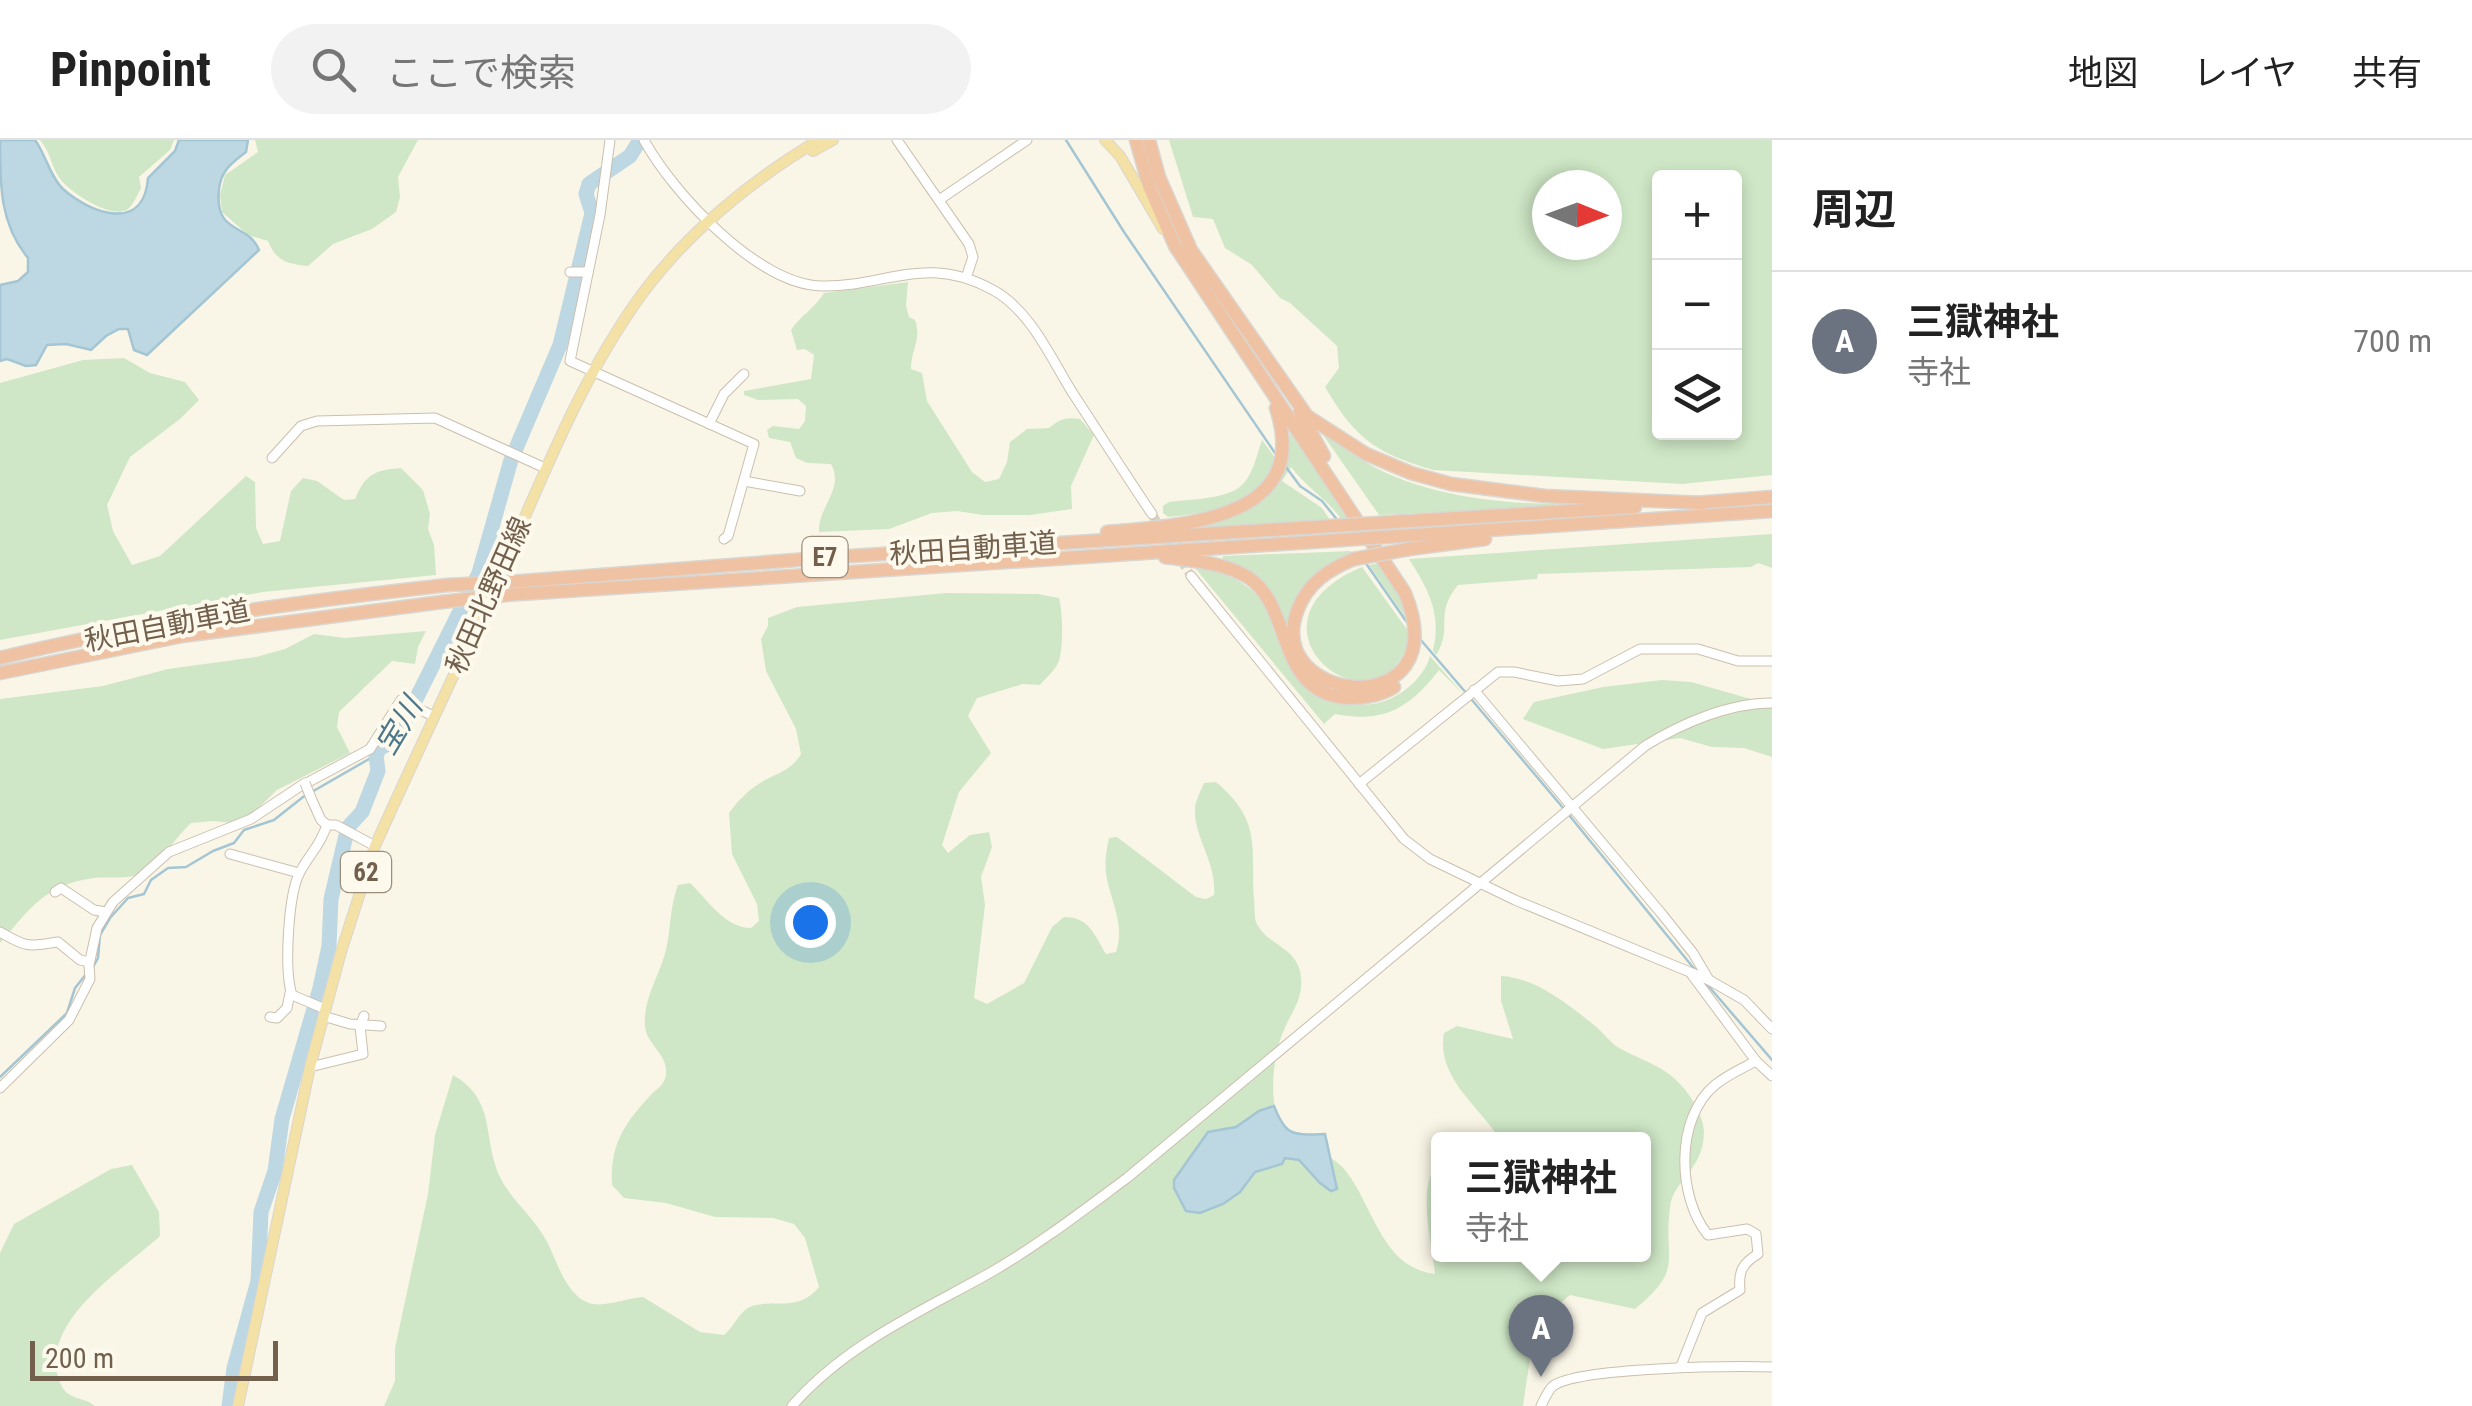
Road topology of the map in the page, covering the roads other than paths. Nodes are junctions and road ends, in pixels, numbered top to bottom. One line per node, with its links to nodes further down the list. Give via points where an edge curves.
1 (610, 140): 15 (street)
2 (644, 140): 12 (street)
3 (819, 140): 10 (main road, 秋田北野田線 / 62)
4 (833, 140): 10 (main road, 秋田北野田線 / 62)
5 (897, 140): 11 (street)
6 (1027, 140): 11 (street)
7 (1136, 140): 13 (highway)
8 (1148, 140): 20 (highway, via 1191,250)
9 (1108, 142): 13 (main road)
10 (751, 187): 12 (main road, 秋田北野田線 / 62)
11 (939, 200): 16 (street, via 972,252)
12 (711, 222): 16 (street, via 749,258 790,281 821,286 916,272); 17 (main road, 秋田北野田線 / 62, via 643,292)
13 (1175, 246): 19 (highway)
14 (570, 272): 15 (street)
15 (588, 272): 17 (street, via 570,361)
16 (966, 278): 29 (street, via 997,292 1028,322)
17 (593, 371): 21 (street); 23 (main road, 秋田北野田線 / 62)
18 (744, 374): 21 (street)
19 (1268, 386): 30 (highway, bridge, via 1395,577 1414,616 1416,640 1402,671 1367,688 1344,688 1314,674 1296,648 1293,629 1303,597 1318,578 1354,559 1409,549); 32 (highway, via 1285,451 1273,481 1242,507 1185,524)
20 (1292, 396): 27 (highway, via 1307,416 1366,454 1450,484); 33 (highway, via 1419,604 1423,646 1404,680 1368,698 1331,694 1301,674 1251,579 1218,565)
21 (709, 424): 24 (street, via 754,444)
22 (272, 458): 23 (street, via 302,426 318,420 435,418)
23 (545, 468): 41 (main road, 秋田北野田線 / 62)
24 (744, 481): 25 (street); 31 (street)
25 (800, 491)
26 (1772, 497): 27 (highway, 秋田自動車道 / E7)
27 (1703, 503): 32 (highway, 秋田自動車道 / E7, bridge)
28 (1772, 512): 30 (highway, 秋田自動車道 / E7)
29 (1152, 514)
30 (1592, 524): 33 (highway, 秋田自動車道 / E7, bridge)
31 (724, 539)
32 (1032, 544): 35 (highway, 秋田自動車道 / E7)
33 (1143, 553): 35 (highway, 秋田自動車道 / E7)
34 (1190, 576): 43 (street)
35 (507, 589): 36 (highway, 秋田自動車道 / E7, bridge, via 448,585 290,602); 38 (highway, 秋田自動車道 / E7, bridge, via 182,636)
36 (0, 658)
37 (1772, 662): 39 (street, via 1738,662 1698,649 1640,649 1583,679 1498,672)
38 (0, 672)
39 (1474, 690): 43 (street); 44 (street)
40 (1772, 703): 44 (street, via 1743,706 1666,733)
41 (432, 716): 42 (street, via 401,700 370,749); 46 (main road, 秋田北野田線 / 62)
42 (303, 784): 45 (street, bridge); 51 (street, via 250,819 169,852)
43 (1359, 784): 49 (street, via 1404,839)
44 (1571, 806): 49 (street); 55 (street)
45 (327, 825): 46 (street); 48 (street)
46 (375, 846): 57 (main road, 秋田北野田線 / 62)
47 (230, 854): 48 (street)
48 (299, 873): 56 (street, via 286,950)
49 (1484, 884): 54 (street); 71 (street, via 1080,1213 850,1351)
50 (55, 892): 51 (street, via 62,888)
51 (106, 912): 53 (street)
52 (0, 932): 53 (street, via 28,946 58,942)
53 (89, 967): 65 (street, via 69,1020)
54 (1690, 973): 55 (street); 62 (street)
55 (1709, 980): 61 (street, via 1744,1000)
56 (290, 991): 57 (street); 58 (street, via 288,1008)
57 (320, 1009): 59 (street); 63 (main road, 秋田北野田線 / 62)
58 (270, 1017)
59 (362, 1021): 60 (street); 63 (street, via 364,1054)
60 (381, 1026)
61 (1772, 1028)
62 (1756, 1060): 64 (street); 66 (street, via 1714,1086 1691,1116 1684,1179 1696,1220 1708,1235 1747,1229 1756,1234)
63 (310, 1067): 70 (main road, 秋田北野田線 / 62)
64 (1772, 1076)
65 (0, 1088)
66 (1758, 1254): 67 (street); 68 (street, via 1744,1262 1740,1290 1702,1313)
67 (1772, 1256)
68 (1681, 1366): 69 (street); 72 (street, via 1572,1379 1554,1386)
69 (1772, 1367)
70 (238, 1406)
71 (792, 1406)
72 (1541, 1406)

